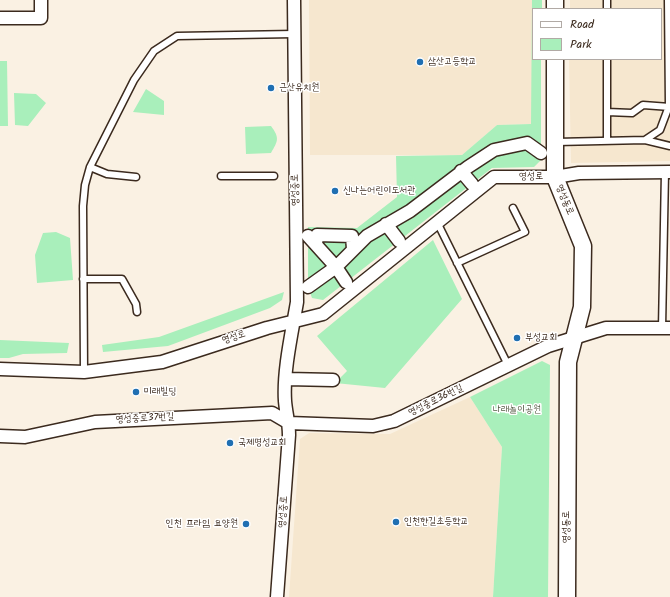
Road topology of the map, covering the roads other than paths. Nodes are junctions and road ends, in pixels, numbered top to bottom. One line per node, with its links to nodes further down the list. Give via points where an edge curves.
1 (41, 0): 4 (street, via 41,18)
2 (294, 0): 5 (street, 영성중로)
3 (668, 0): 8 (lane)
4 (0, 18)
5 (294, 34): 17 (lane, via 177,36 154,51 134,80); 36 (street, 영성중로, via 297,302)
6 (555, 60): 13 (street, 영성동로)
7 (607, 60): 9 (lane)
8 (670, 107): 9 (lane, via 643,105 632,113); 10 (lane, via 660,130)
9 (607, 112): 12 (lane)
10 (645, 140): 12 (lane); 14 (lane)
11 (670, 140): 14 (lane)
12 (607, 141): 13 (lane)
13 (555, 142): 23 (street, 영성동로)
14 (662, 144): 15 (lane)
15 (670, 146)
16 (541, 153): 18 (street, via 527,143 494,150)
17 (90, 167): 22 (lane, via 107,174); 32 (lane, via 83,206)
18 (462, 171): 24 (street); 27 (street, via 410,211)
19 (668, 172): 23 (street, 영성로, via 579,173); 37 (lane, 영성로)
20 (221, 176): 21 (lane)
21 (274, 176)
22 (136, 177)
23 (555, 177): 26 (street, 영성로, via 494,177); 38 (street, 영성동로, via 582,246 582,307)
24 (472, 184)
25 (513, 208): 30 (lane, via 525,232)
26 (437, 222): 30 (lane); 36 (street, 영성로, via 323,314)
27 (386, 224): 28 (street); 29 (street)
28 (399, 241)
29 (353, 249): 31 (street); 31 (street, via 352,236 317,235 312,240)
30 (457, 263): 39 (lane)
31 (336, 267): 33 (street); 34 (street)
32 (84, 279): 35 (lane, via 122,279 136,304); 41 (lane)
33 (346, 282)
34 (308, 287)
35 (137, 312)
36 (294, 321): 41 (street, 영성로, via 162,362); 42 (street, 영성중로)
37 (666, 328): 38 (street, via 606,328)
38 (574, 338): 39 (street, 영성중로36번길, via 548,346); 47 (street, 영성동로, via 568,362)
39 (508, 365): 44 (street, 영성중로36번길, via 394,421 373,426)
40 (0, 369): 41 (street, 영성로)
41 (84, 372)
42 (287, 379): 43 (street); 44 (street, 영성중로, via 285,401)
43 (333, 380)
44 (289, 423): 45 (street, 영성중로37번길, via 272,413 94,422 24,436); 46 (street, 영성중로)
45 (0, 436)
46 (278, 597)
47 (567, 597)

